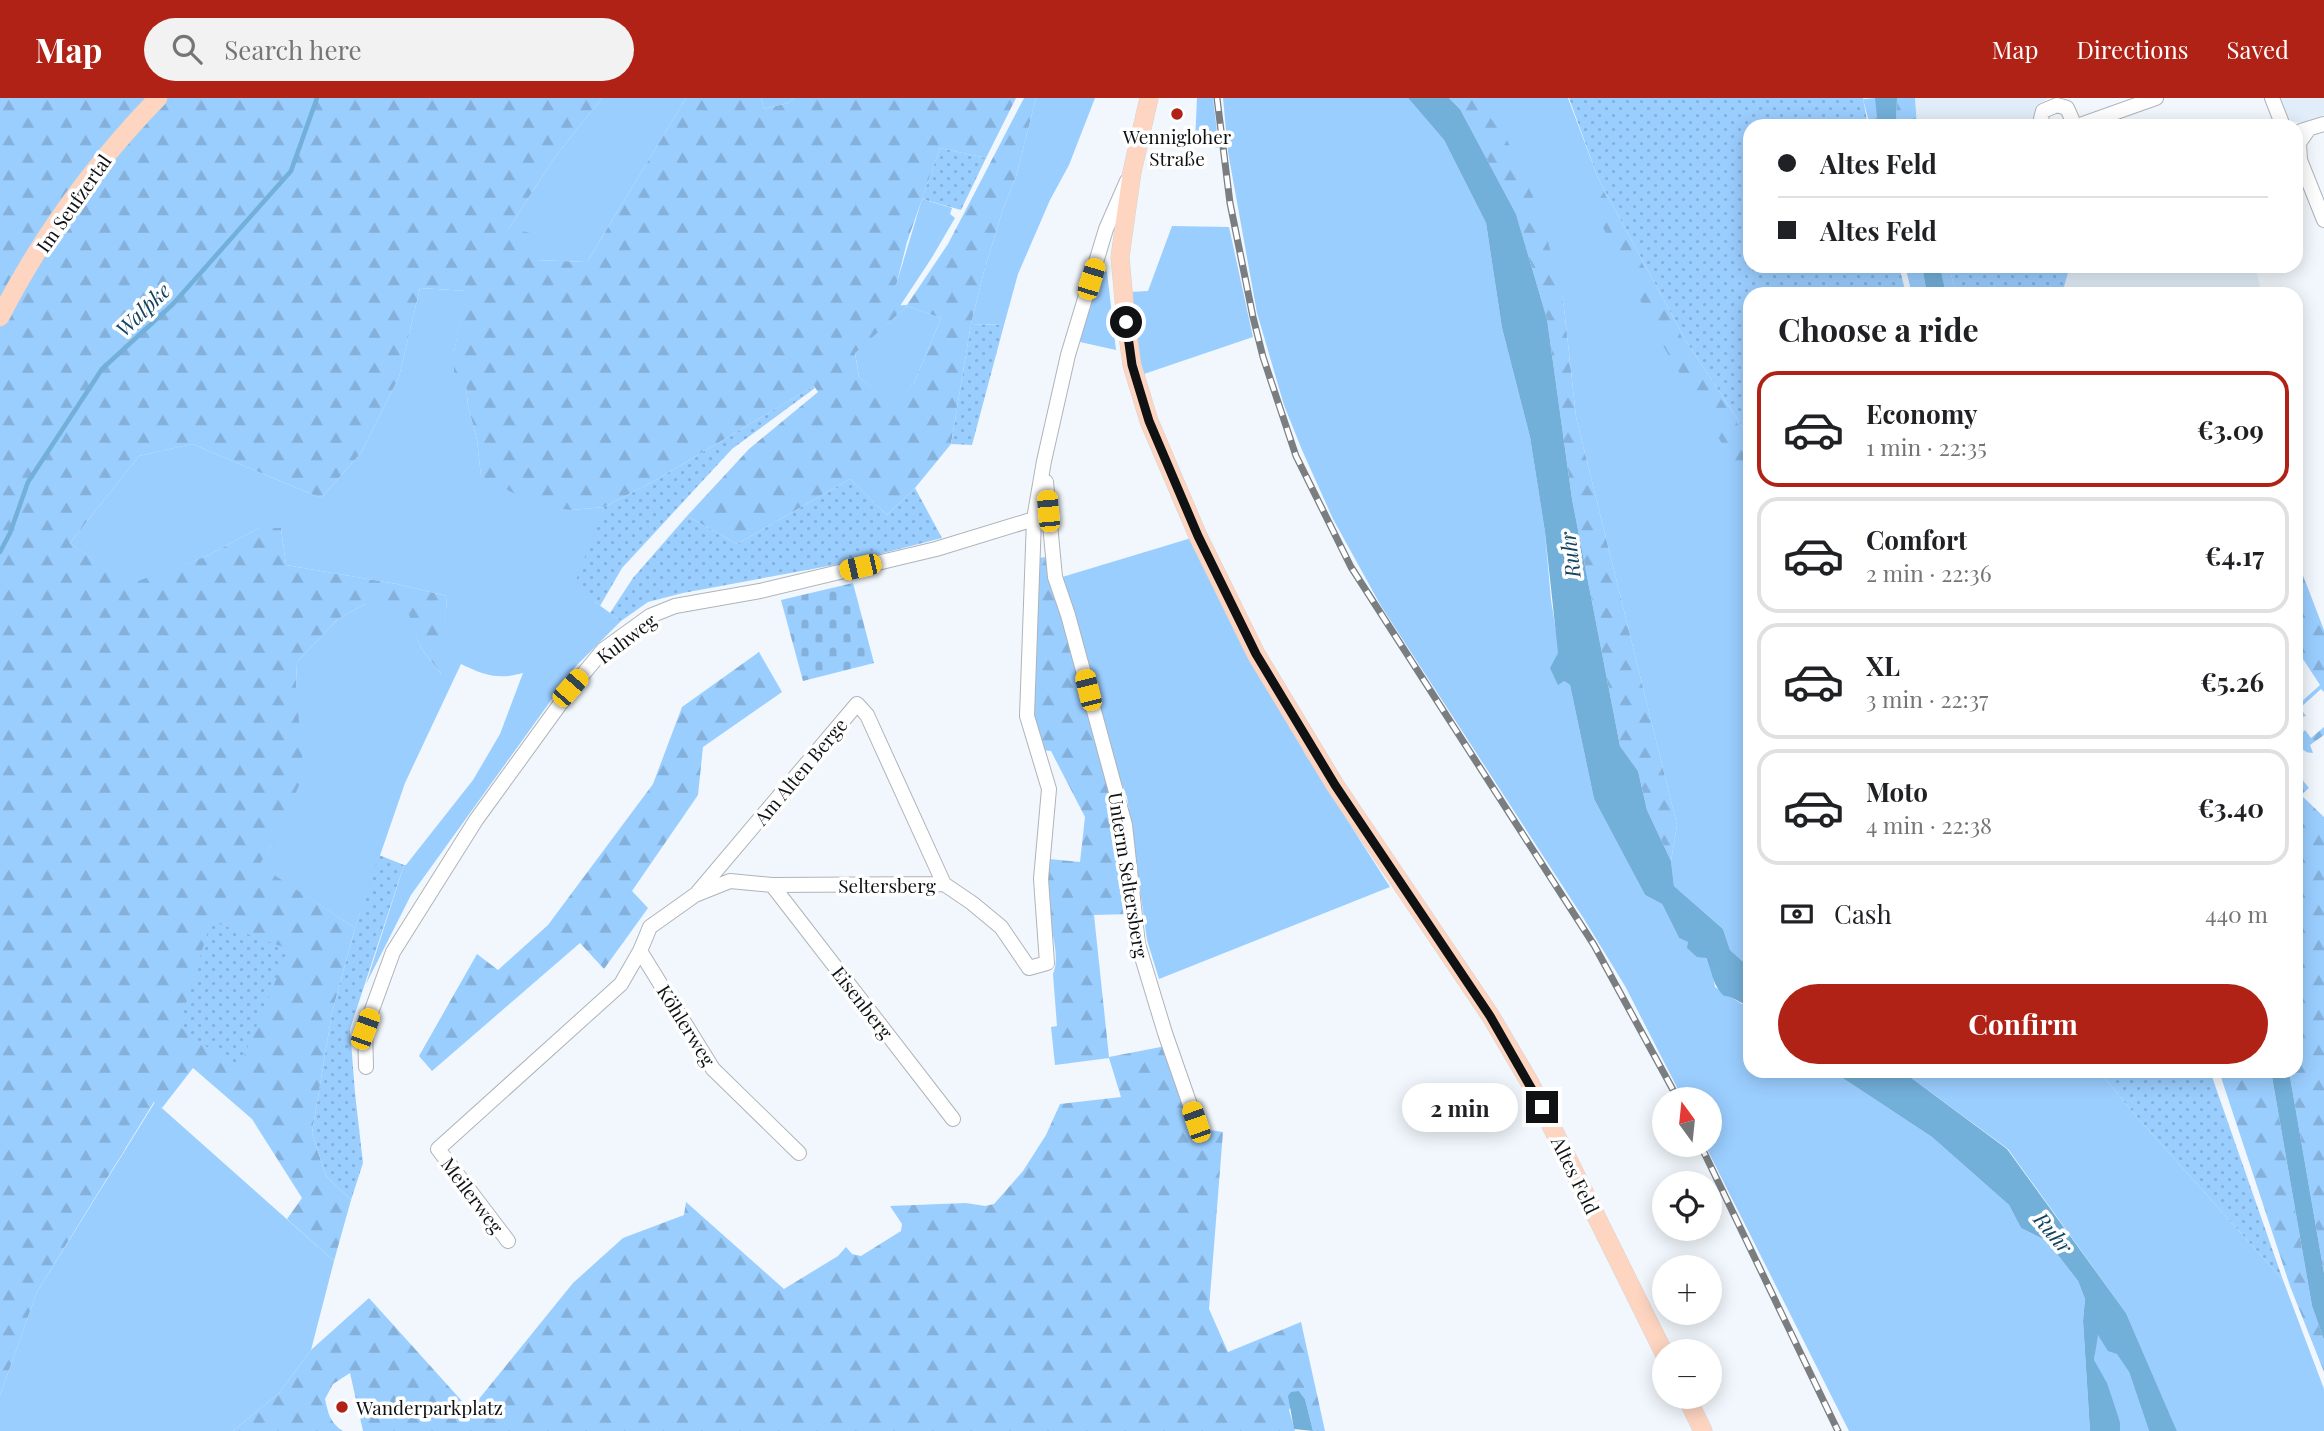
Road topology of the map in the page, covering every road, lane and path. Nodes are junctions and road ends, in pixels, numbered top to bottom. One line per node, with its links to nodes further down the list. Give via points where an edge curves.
1 (158, 98): 16 (main road, Im Seufzertal, via 108,152)
2 (1149, 98): 12 (main road)
3 (2156, 98): 7 (street)
4 (2272, 98): 8 (street)
5 (2042, 119): 6 (street, via 2043,111 2057,105 2067,108)
6 (2072, 119)
7 (2096, 119)
8 (2281, 119)
9 (2324, 124): 10 (street)
10 (2303, 130)
11 (2303, 169): 13 (street)
12 (1132, 172): 14 (street); 15 (main road, Altes Feld)
13 (2324, 220)
14 (1098, 254): 15 (street); 17 (street, via 1068,355)
15 (1120, 257): 29 (main road, Altes Feld, via 1132,365 1149,421 1256,654 1335,785 1530,1083)
16 (0, 317)
17 (1044, 461): 18 (street); 25 (street, Unterm Seltersberg, via 1055,577 1125,825 1138,944)
18 (1034, 519): 19 (street, Seltersberg, via 1027,716 1049,789 1041,879 1048,963 1029,968 1001,927); 23 (street, Kuhweg, via 936,549 675,606 650,616 603,650 570,688 476,820 393,952 365,1029)
19 (944, 884): 20 (street, Seltersberg); 21 (street, Am Alten Berge, via 867,715 857,705)
20 (772, 885): 21 (street, Seltersberg, via 730,881); 24 (street, Eisenberg)
21 (695, 895): 22 (street, Seltersberg, via 650,927)
22 (640, 951): 26 (street, Seltersberg, via 621,984); 27 (street, Köhlerweg, via 713,1069)
23 (366, 1068)
24 (953, 1119)
25 (1196, 1122)
26 (438, 1149): 28 (street, Meilerweg)
27 (799, 1153)
28 (508, 1241)
29 (1657, 1339)
30 (1692, 1409): 31 (main road)
31 (1703, 1431)

